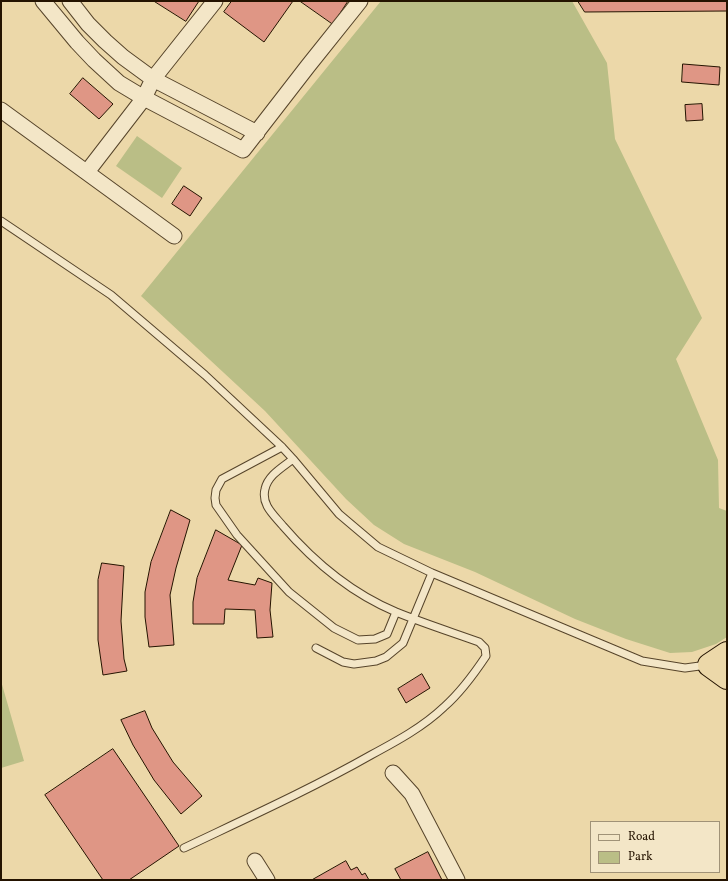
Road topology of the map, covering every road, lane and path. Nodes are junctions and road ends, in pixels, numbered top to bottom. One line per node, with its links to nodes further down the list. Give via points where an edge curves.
1 (43, 1): 5 (street)
2 (215, 1): 6 (street)
3 (360, 1): 9 (street)
4 (78, 6): 5 (street); 6 (street, via 105,41)
5 (61, 23): 7 (street, via 119,83)
6 (153, 79): 7 (street); 9 (street)
7 (144, 98): 9 (street, via 243,150); 10 (street)
8 (1, 110): 10 (street)
9 (257, 133)
10 (88, 172): 12 (street)
11 (1, 221): 13 (lane, via 111,295 206,375)
12 (174, 236)
13 (282, 447): 14 (lane); 16 (lane, via 222,480 218,485 216,505 228,523 289,592 334,628 358,640 375,639 387,634)
14 (293, 459): 15 (lane, via 339,514 378,547); 16 (lane, via 266,485 266,506 296,542 326,570 360,593)
15 (432, 573): 17 (lane); 19 (lane, via 642,661 685,668)
16 (396, 612): 17 (lane)
17 (414, 618): 18 (lane, via 403,644 376,661 365,664 343,662); 21 (lane, via 479,642 485,648 486,656 474,674 445,707 415,730 343,771)
18 (316, 648)
19 (721, 665)
20 (393, 773): 24 (street, via 412,794)
21 (184, 848)
22 (255, 861): 23 (street)
23 (267, 880)
24 (457, 880)

